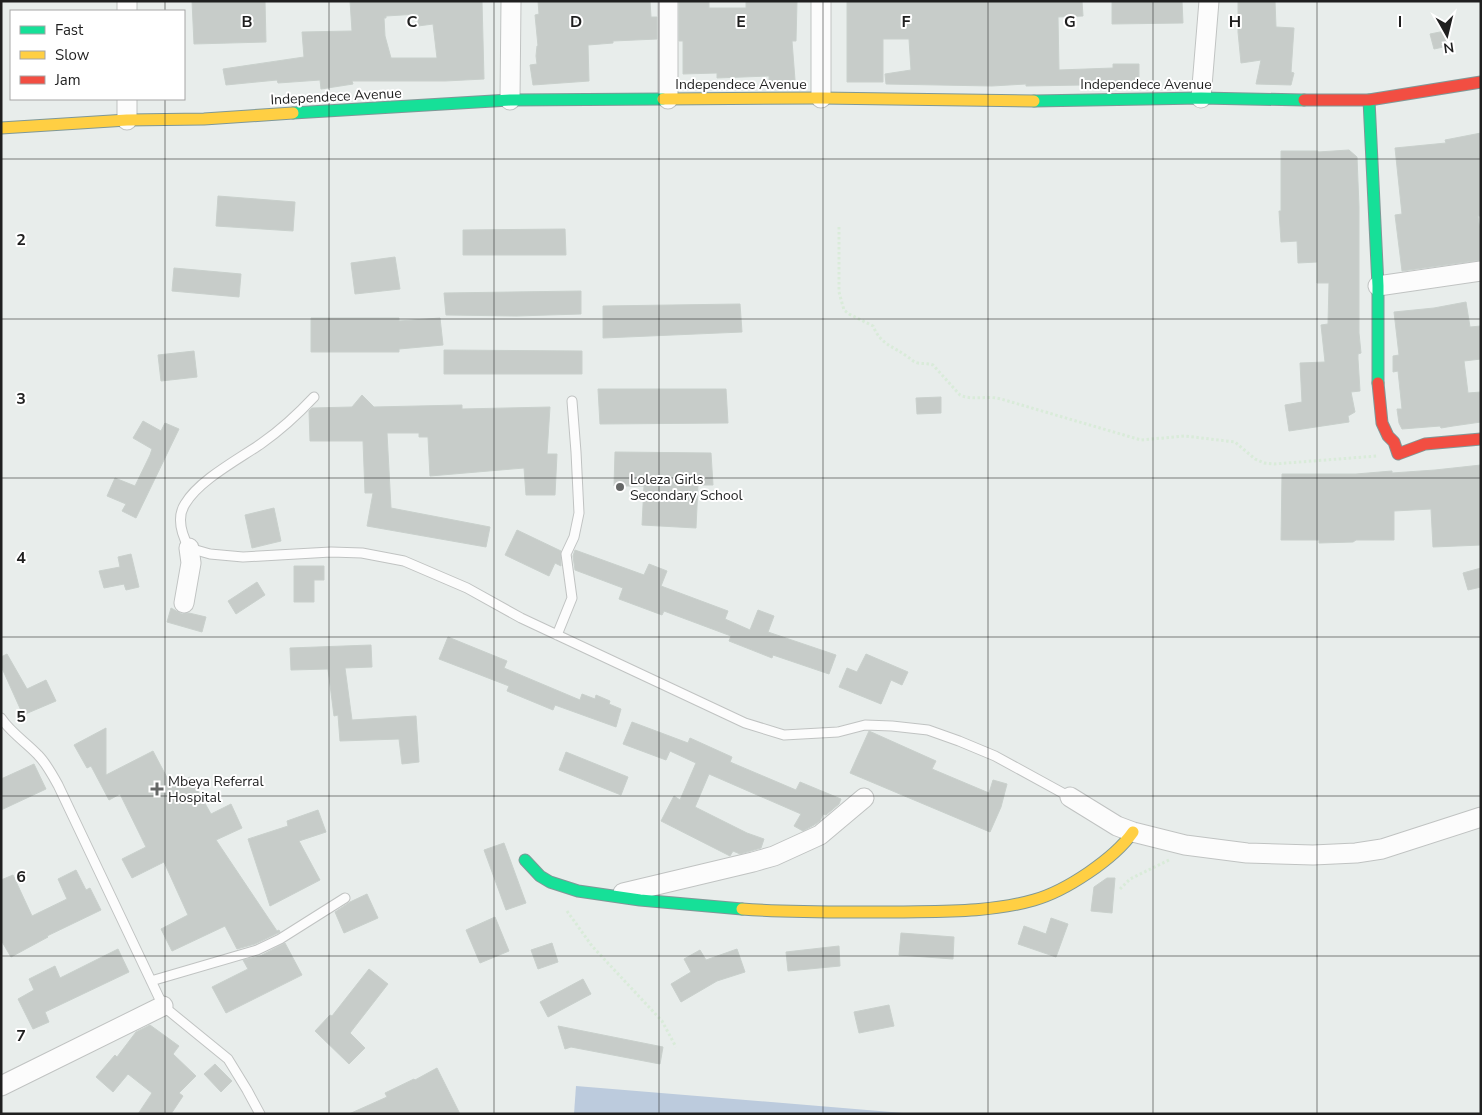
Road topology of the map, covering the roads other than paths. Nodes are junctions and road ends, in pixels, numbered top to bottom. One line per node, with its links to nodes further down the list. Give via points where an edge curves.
1 (511, 1): 10 (street)
2 (668, 1): 8 (street)
3 (821, 1): 6 (street)
4 (1209, 1): 7 (street)
5 (1481, 82): 11 (street, Independece Avenue)
6 (821, 98): 7 (street, Independece Avenue, via 1014,101); 8 (street, Independece Avenue)
7 (1201, 98): 11 (street, Independece Avenue)
8 (668, 99): 10 (street, Independece Avenue)
9 (127, 100): 12 (street)
10 (510, 100): 12 (street, Independece Avenue, via 204,119)
11 (1369, 100): 15 (street)
12 (126, 120): 13 (street, Independece Avenue)
13 (1, 128)
14 (1481, 271): 15 (street)
15 (1378, 286): 18 (street, via 1378,395 1382,423 1398,454 1425,444)
16 (314, 397): 19 (lane, via 287,424 218,473 184,505 180,520)
17 (572, 401): 21 (lane, via 579,513 566,554 572,598)
18 (1481, 439)
19 (189, 548): 20 (street); 21 (lane, via 243,557 331,552 362,553 404,561 467,588)
20 (184, 603)
21 (557, 636): 23 (lane, via 745,723 784,735 838,732 865,725 928,730 995,756)
22 (1, 718): 30 (lane, via 48,768)
23 (1070, 797): 26 (street, via 1117,826)
24 (864, 798): 28 (street, via 820,835 774,856)
25 (1481, 817): 26 (street, via 1382,849 1337,855 1248,853 1186,845)
26 (1133, 832): 28 (street, via 1123,846 1091,871 1036,900 1010,906 959,911 754,910)
27 (525, 860): 28 (street, via 550,882)
28 (613, 895)
29 (345, 898): 30 (lane, via 257,950)
30 (151, 981): 31 (lane)
31 (163, 1006): 32 (street); 33 (lane, via 228,1059)
32 (1, 1086)
33 (260, 1114)

